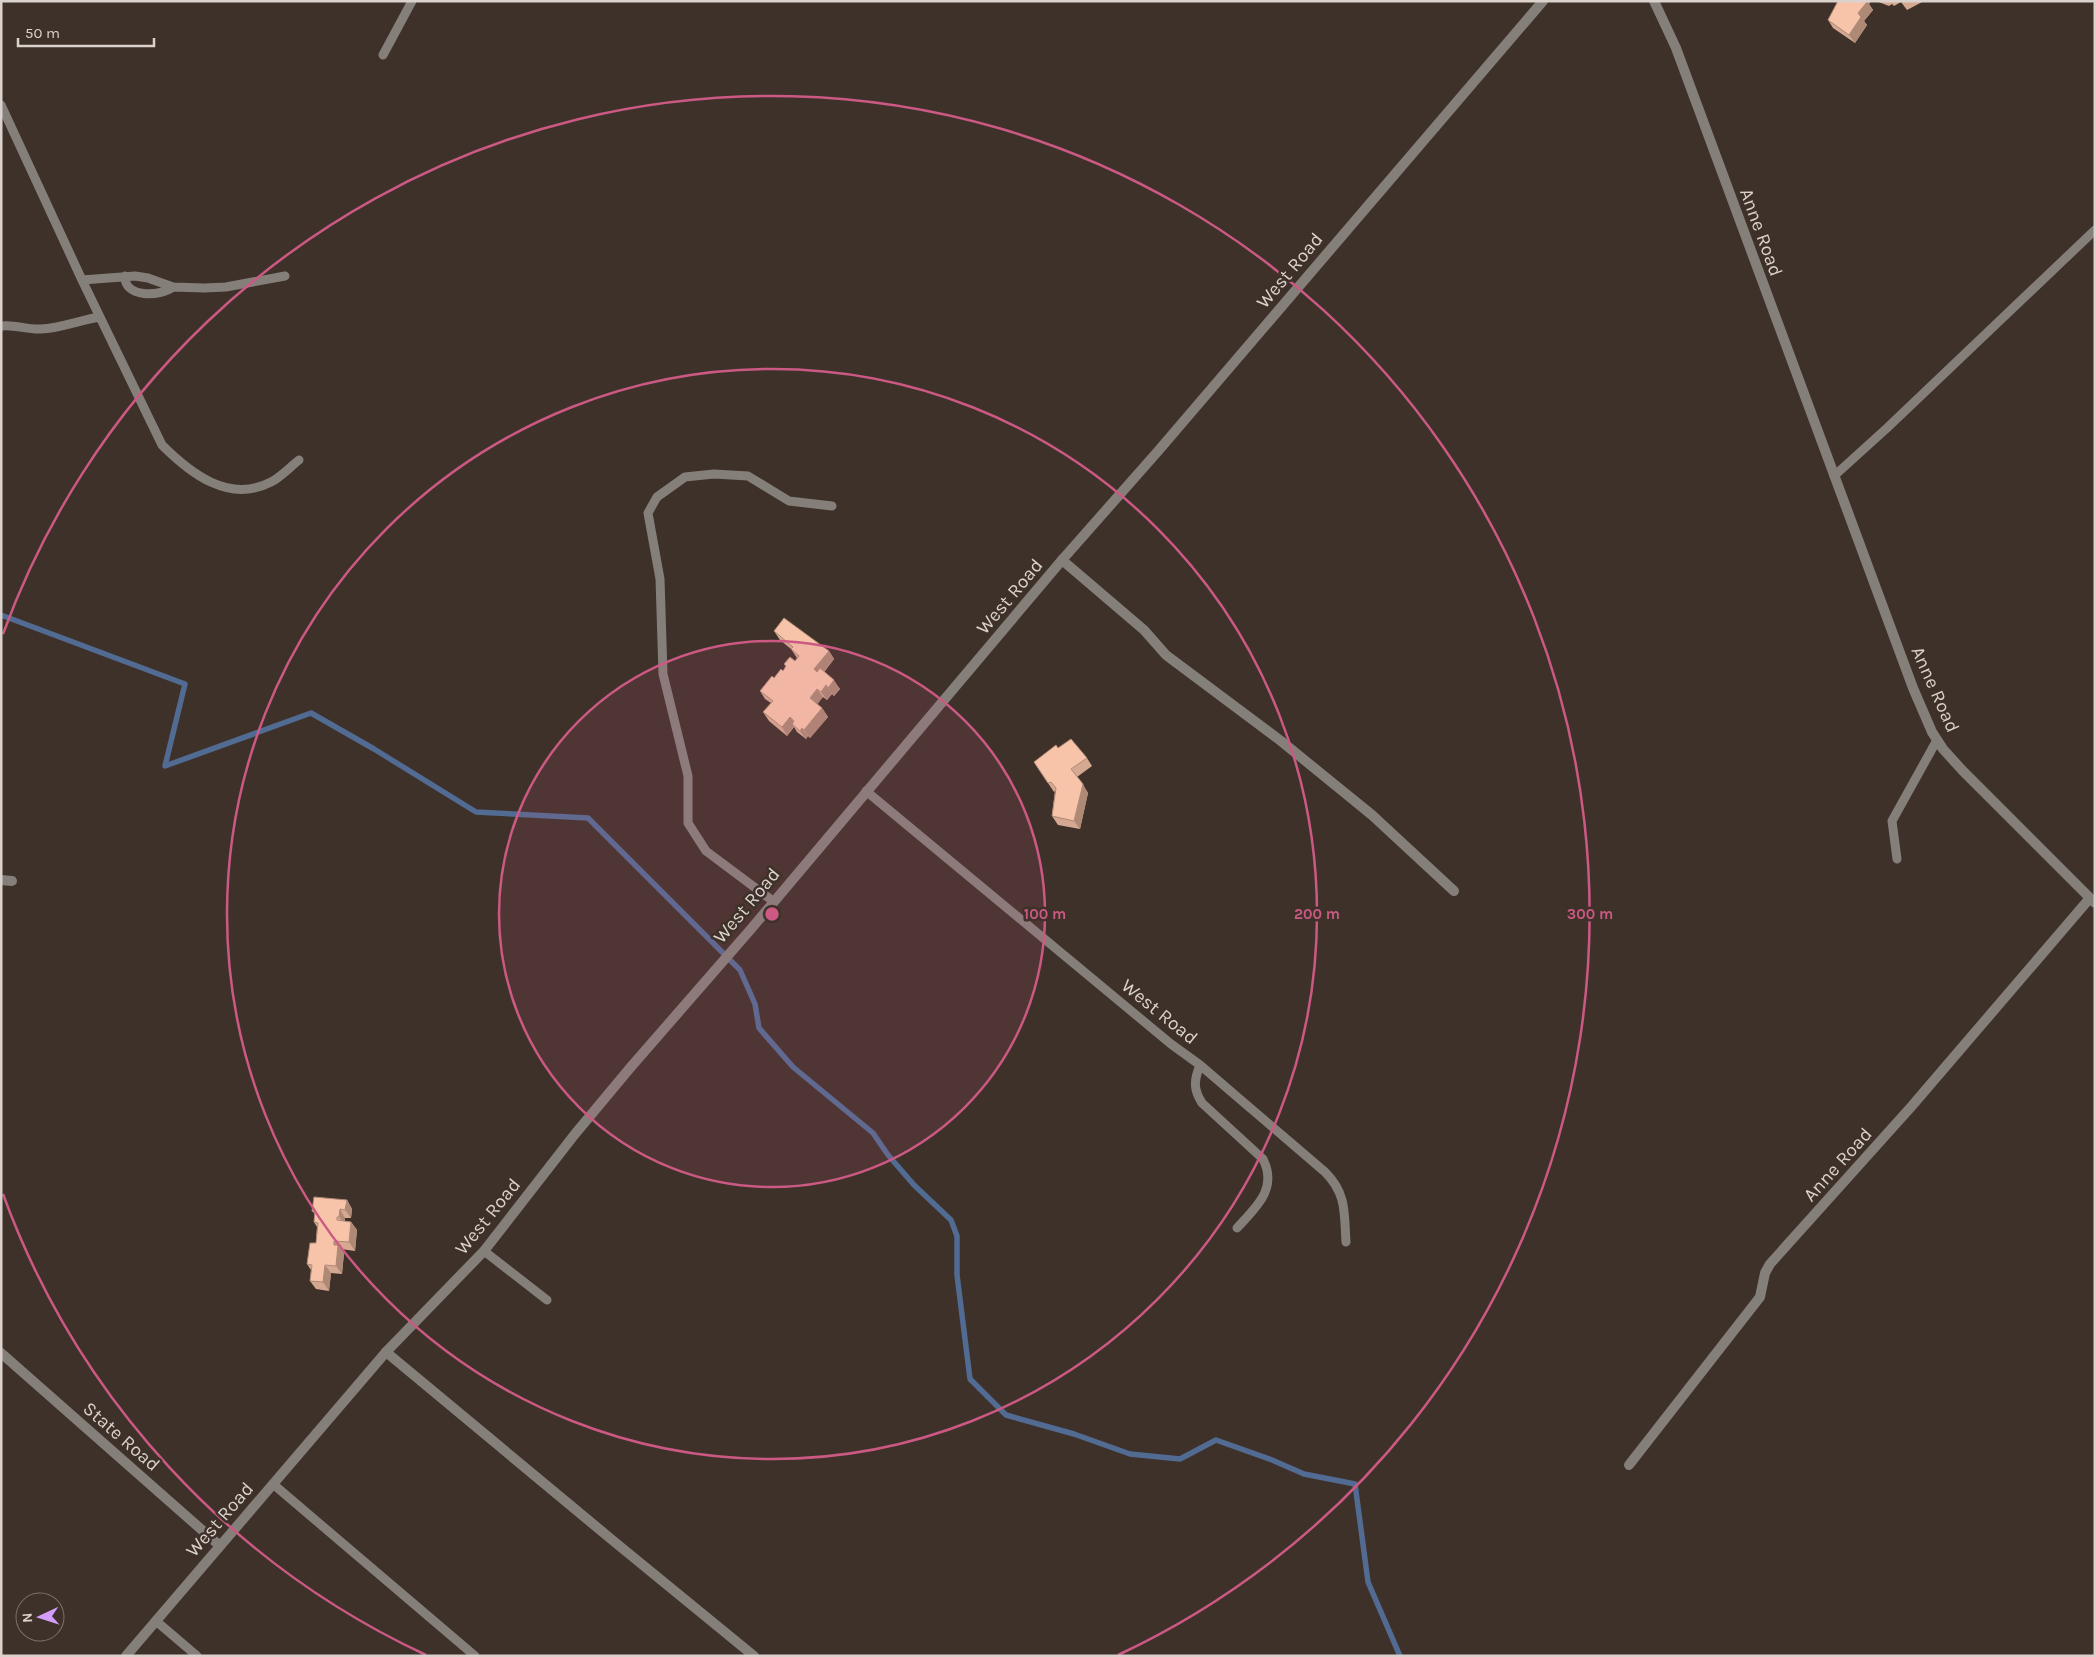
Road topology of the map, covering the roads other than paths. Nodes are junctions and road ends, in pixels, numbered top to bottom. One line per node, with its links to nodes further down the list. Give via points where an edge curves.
1 (412, 1): 4 (lane)
2 (1543, 1): 16 (street, West Road)
3 (1654, 1): 14 (street, Anne Road, via 1676,48)
4 (383, 55)
5 (1, 105): 9 (lane)
6 (2095, 230): 14 (lane)
7 (125, 276): 9 (lane); 10 (lane, via 148,278); 10 (lane, via 128,288 135,291 157,294)
8 (285, 276): 10 (lane, via 226,287)
9 (82, 280): 11 (lane)
10 (173, 288)
11 (100, 317): 12 (lane, via 58,328); 13 (lane, via 162,445 182,465 223,488 251,489 271,482)
12 (1, 326)
13 (298, 460)
14 (1834, 476): 17 (street, Anne Road, via 1913,688)
15 (832, 506): 23 (lane, via 789,501 748,476 714,474 686,477 657,497 648,513 660,579 663,674 688,776 688,823 706,851)
16 (1062, 560): 18 (street, West Road); 22 (street, West Road, via 1144,630 1166,655 1289,747 1372,815)
17 (1937, 740): 19 (lane, via 1892,821); 24 (street, Anne Road, via 1962,770)
18 (866, 791): 23 (street, West Road); 25 (lane, West Road)
19 (1897, 858)
20 (1, 880): 21 (street)
21 (12, 881)
22 (1454, 891)
23 (773, 900): 28 (street, West Road, via 575,1134)
24 (2092, 900): 32 (street, Anne Road, via 1770,1264 1764,1273 1760,1297)
25 (1200, 1065): 26 (lane, via 1194,1080 1202,1103 1263,1159 1268,1169 1266,1192); 27 (lane, West Road, via 1334,1181 1344,1204)
26 (1237, 1228)
27 (1346, 1242)
28 (484, 1252): 29 (lane); 30 (street, West Road)
29 (547, 1300)
30 (386, 1352): 33 (street, West Road); 39 (street)
31 (1, 1353): 34 (street, State Road)
32 (1629, 1465)
33 (273, 1484): 34 (street, West Road); 38 (lane)
34 (219, 1545): 35 (street, West Road)
35 (156, 1621): 36 (street, West Road); 37 (lane)
36 (126, 1656)
37 (198, 1656)
38 (475, 1656)
39 (754, 1656)

